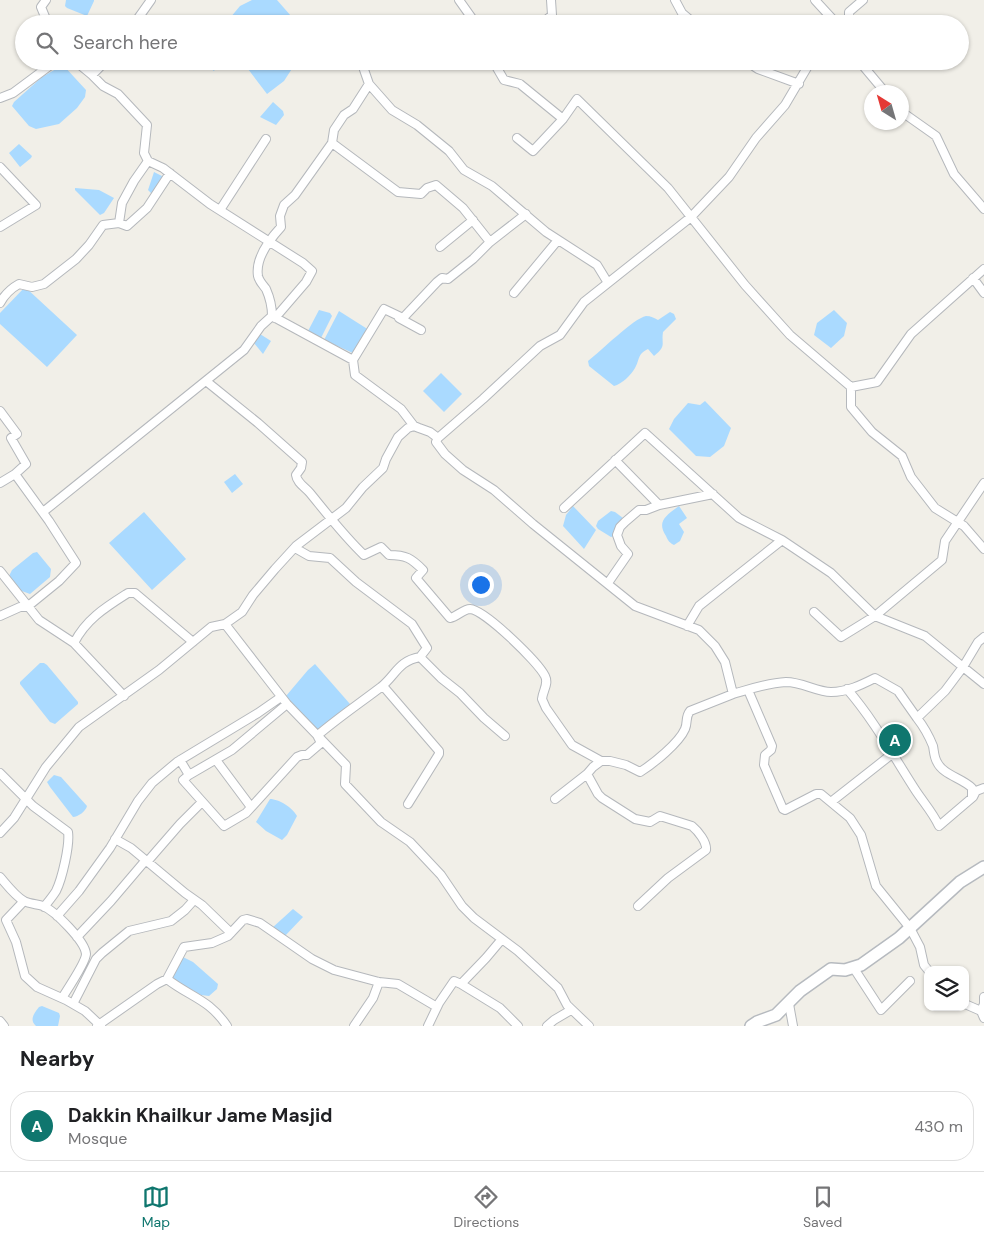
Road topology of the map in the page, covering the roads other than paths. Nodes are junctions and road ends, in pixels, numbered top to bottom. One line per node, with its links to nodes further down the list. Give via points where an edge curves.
1 (46, 0): 8 (street, via 42,7)
2 (150, 0): 9 (street)
3 (459, 0): 10 (street)
4 (551, 0): 11 (street)
5 (675, 0): 12 (street)
6 (814, 0): 13 (street)
7 (863, 0): 14 (street)
8 (45, 15)
9 (140, 15)
10 (470, 15)
11 (552, 15)
12 (684, 15)
13 (828, 15)
14 (849, 15)
15 (45, 70): 27 (street, via 13,93)
16 (86, 70): 23 (street)
17 (97, 70): 23 (street)
18 (364, 70): 24 (street)
19 (498, 70): 29 (street, via 504,80 520,84)
20 (761, 70): 25 (street)
21 (806, 70): 25 (street)
22 (867, 70): 26 (street)
23 (92, 75): 33 (street, via 118,94 147,125 144,153)
24 (369, 84): 32 (street, via 334,130); 38 (street, via 392,110 449,151 464,170 492,186)
25 (799, 84): 39 (street, via 729,177)
26 (879, 85)
27 (0, 98)
28 (909, 117): 36 (street, via 936,136 954,174)
29 (563, 119): 30 (street, via 533,151); 39 (street, via 577,99 668,188)
30 (517, 138)
31 (266, 139): 37 (street)
32 (332, 143): 40 (street, via 398,192 418,194 436,185); 44 (street, via 295,195 284,205 281,227)
33 (148, 161): 35 (street); 41 (street, via 122,202)
34 (0, 167): 42 (street, via 36,205)
35 (170, 173): 37 (street); 41 (street, via 147,208 128,226)
36 (983, 207)
37 (220, 210): 44 (street)
38 (526, 214): 43 (street); 45 (street)
39 (691, 217): 49 (street); 58 (street, via 790,335)
40 (473, 220): 45 (street); 46 (street)
41 (120, 223): 52 (street, via 103,225 76,259 44,284 32,287 18,284 11,288)
42 (0, 227)
43 (558, 240): 49 (street, via 596,265); 50 (street)
44 (269, 242): 54 (street, via 258,263 258,277 272,304); 54 (street, via 312,271 306,282)
45 (490, 242): 53 (street, via 448,280 442,278 437,282 403,318)
46 (440, 247)
47 (984, 269): 48 (street)
48 (973, 278): 51 (street); 58 (street, via 910,334 876,382)
49 (608, 283): 61 (street, via 584,302 560,335 540,346)
50 (514, 293)
51 (984, 293)
52 (0, 304)
53 (384, 309): 55 (street); 56 (street)
54 (273, 317): 56 (street); 57 (street, via 261,326 244,350)
55 (421, 330)
56 (353, 360): 60 (street, via 355,375 401,409)
57 (206, 381): 69 (street); 70 (street, via 302,462 297,480)
58 (851, 387): 71 (street, via 851,407 872,432 902,456 911,477 935,508)
59 (0, 411): 63 (street, via 17,434 11,438 26,464)
60 (414, 426): 61 (street); 70 (street, via 398,437 383,468)
61 (438, 438): 76 (street, via 436,442 445,454 463,470 494,490)
62 (615, 460): 66 (street, via 645,433); 67 (street); 68 (street)
63 (15, 474): 65 (street); 69 (street)
64 (984, 482): 71 (street)
65 (0, 483)
66 (713, 494): 67 (street); 72 (street, via 739,518)
67 (659, 505): 76 (street, via 640,510 620,527 617,535 628,554)
68 (564, 508)
69 (43, 512): 77 (street, via 76,563)
70 (331, 520): 73 (street); 102 (street, via 364,555 381,547 389,556 403,555 412,560 423,570 416,578 450,618 468,609 474,610 520,646 544,676 547,684 542,698 546,708 572,745)
71 (957, 522): 74 (street); 80 (street, via 944,541 942,560)
72 (782, 540): 80 (street, via 831,573); 82 (street, via 698,606)
73 (294, 548): 81 (street, via 274,568 242,612); 86 (street, via 309,556 330,558 412,624 427,648)
74 (984, 549)
75 (0, 571): 77 (street)
76 (608, 584): 82 (street, via 636,606)
77 (27, 607): 79 (street, via 20,606); 85 (street, via 55,632)
78 (814, 612): 80 (street, via 841,637)
79 (0, 616)
80 (875, 616): 87 (street, via 926,636)
81 (225, 624): 84 (street, via 212,627); 94 (street)
82 (687, 626): 92 (street, via 699,630 715,646 725,662)
83 (984, 637): 87 (street)
84 (193, 642): 85 (street, via 135,593 128,593 92,617); 93 (street)
85 (74, 643): 93 (street)
86 (420, 657): 89 (street, via 411,658 399,666); 98 (street)
87 (963, 667): 88 (street); 96 (street, via 945,691)
88 (984, 684)
89 (383, 686): 97 (street); 112 (street, via 439,751)
90 (748, 690): 91 (street, via 787,682 830,692); 92 (street); 111 (street, via 772,746 765,755 764,765 783,808 785,810 816,794)
91 (847, 690): 96 (street, via 875,678 898,691); 99 (street)
92 (733, 694): 102 (street, via 690,711 681,737 640,772 626,765)
93 (124, 696): 109 (street, via 79,727 46,768)
94 (281, 696): 95 (street); 100 (street, via 251,718)
95 (287, 704): 97 (street); 101 (street)
96 (917, 718): 107 (street, via 926,729 937,763 965,781 972,788)
97 (316, 733): 113 (street, via 321,743 307,755 297,757); 127 (street, via 346,765 344,784 381,822 425,857 474,918)
98 (505, 736)
99 (892, 754): 107 (street, via 939,826); 111 (street)
100 (180, 760): 105 (street); 115 (street, via 152,783)
101 (216, 760): 105 (street); 113 (street)
102 (601, 762): 104 (street)
103 (0, 773): 109 (street)
104 (587, 774): 108 (street); 121 (street, via 602,798 635,819 650,822 660,816 692,826 706,845 706,850 668,878)
105 (189, 775): 110 (street, via 183,780)
106 (984, 788): 107 (street)
107 (972, 797)
108 (555, 799)
109 (26, 800): 114 (street); 122 (street, via 68,834 56,890)
110 (202, 802): 113 (street, via 224,826); 116 (street)
111 (831, 802): 124 (street, via 850,818 861,836 876,886)
112 (408, 804)
113 (251, 807)
114 (0, 832)
115 (115, 839): 116 (street); 123 (street, via 79,891)
116 (146, 861): 119 (street); 126 (street)
117 (984, 868): 124 (street, via 960,882)
118 (0, 877): 120 (street)
119 (194, 900): 125 (street); 136 (street, via 171,921 129,931 102,953)
120 (24, 901): 122 (street); 134 (street, via 6,920 25,976 37,987)
121 (638, 906)
122 (44, 907): 123 (street)
123 (57, 916): 126 (street)
124 (910, 928): 128 (street); 129 (street, via 861,966)
125 (231, 933): 130 (street, via 212,943 184,947); 132 (street, via 243,920 254,921 334,970)
126 (77, 937): 134 (street, via 86,953 85,958)
127 (502, 938): 133 (street); 140 (street, via 558,988)
128 (925, 966)
129 (853, 967): 131 (street, via 881,1010); 137 (street, via 830,969 800,991)
130 (166, 980): 144 (street); 146 (street, via 204,1001)
131 (910, 981)
132 (379, 982): 139 (street, via 402,986); 147 (street, via 373,998)
133 (461, 984): 139 (street, via 454,981); 149 (street, via 500,1008)
134 (62, 998): 136 (street)
135 (984, 998): 141 (street)
136 (73, 1004): 144 (street)
137 (789, 1004): 143 (street); 153 (street)
138 (969, 1006): 141 (street)
139 (437, 1007): 148 (street)
140 (571, 1010): 150 (street); 151 (street)
141 (982, 1014)
142 (0, 1021): 145 (street)
143 (770, 1022): 152 (street, via 757,1022)
144 (99, 1025)
145 (4, 1026)
146 (227, 1026)
147 (354, 1026)
148 (428, 1026)
149 (518, 1026)
150 (547, 1026)
151 (589, 1026)
152 (751, 1026)
153 (793, 1026)

